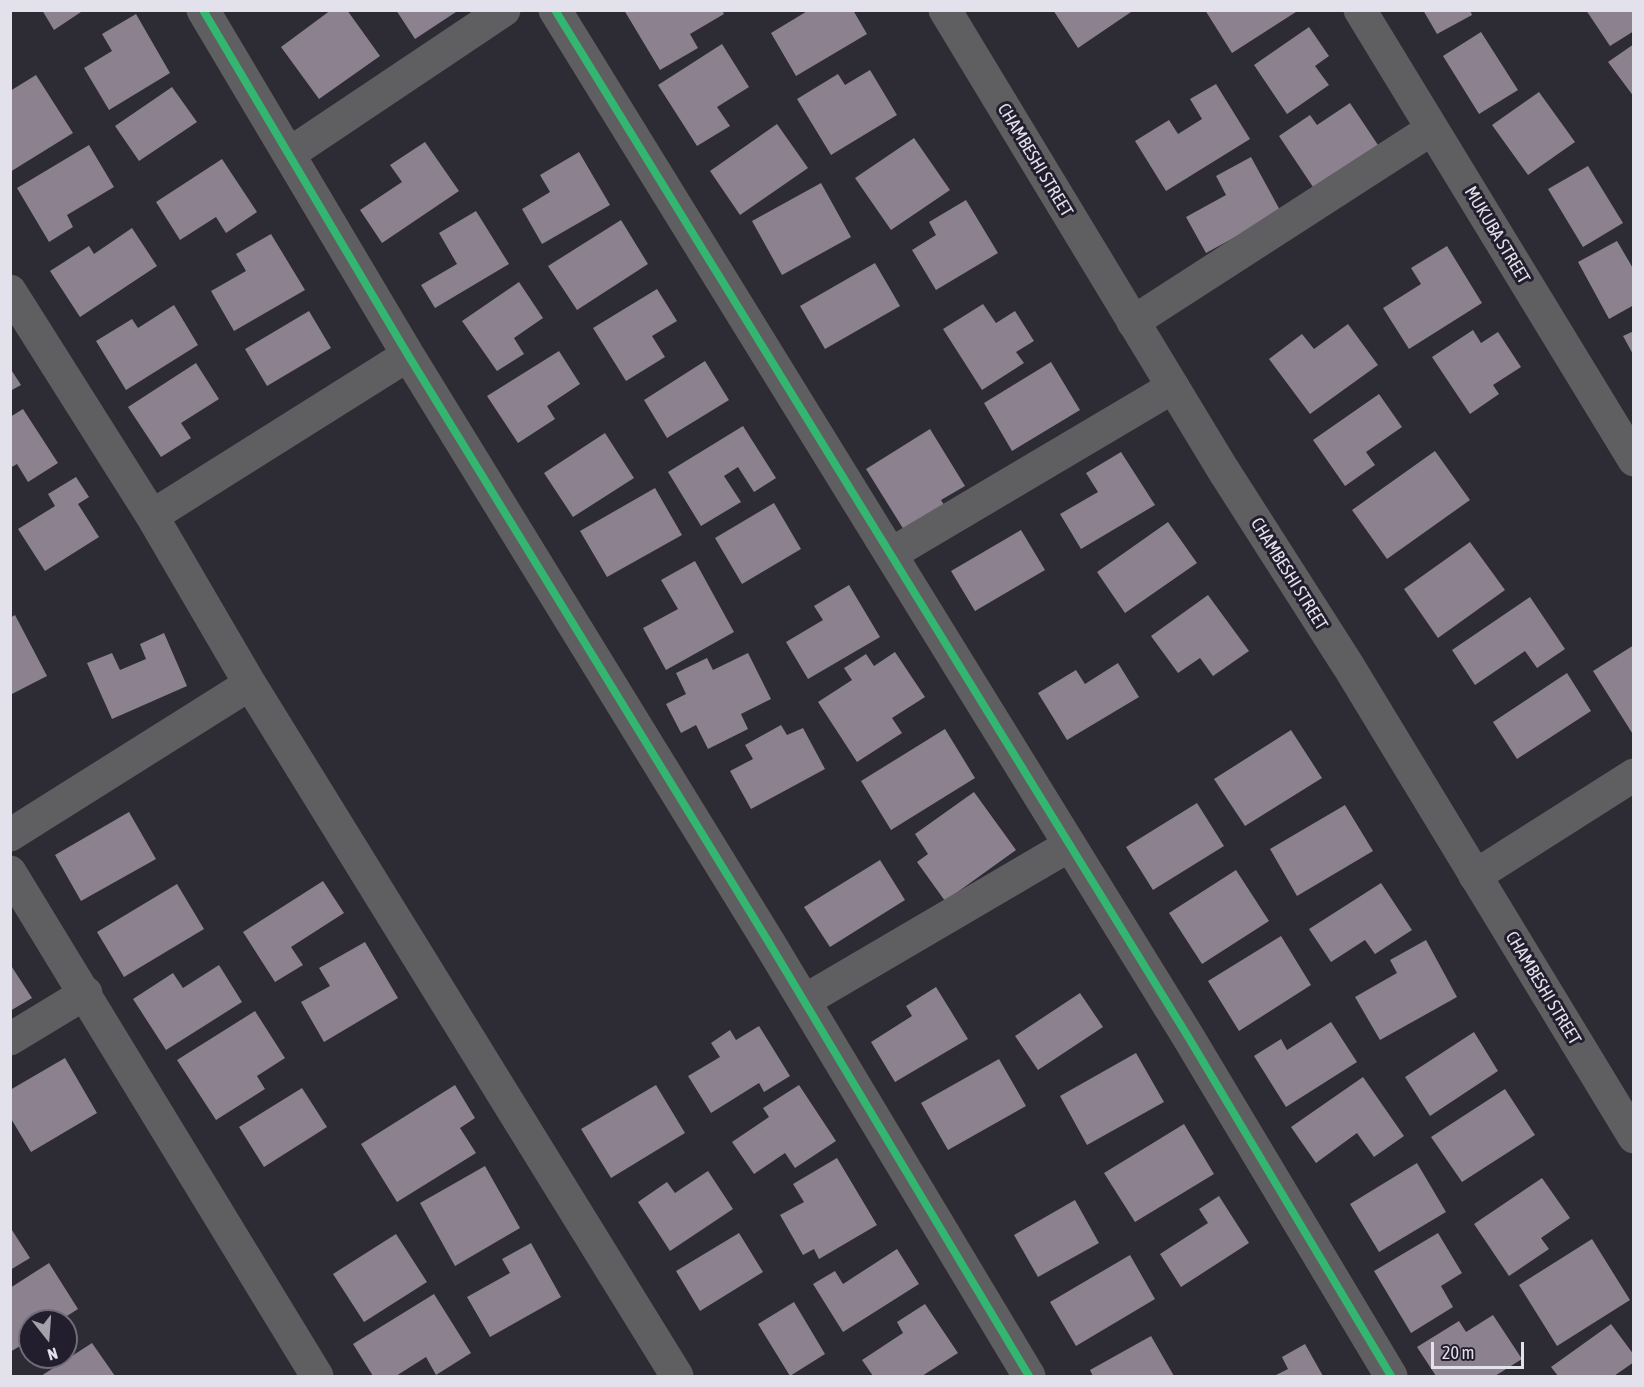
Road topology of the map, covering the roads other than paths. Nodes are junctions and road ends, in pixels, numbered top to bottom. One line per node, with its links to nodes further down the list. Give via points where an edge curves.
1 (203, 10): 7 (street)
2 (504, 10): 7 (street)
3 (555, 10): 14 (street)
4 (945, 10): 9 (street, CHAMBESHI STREET)
5 (1360, 10): 6 (street, MUKUBA STREET)
6 (1432, 129): 9 (street); 12 (street, MUKUBA STREET)
7 (289, 154): 10 (street)
8 (10, 291): 13 (street)
9 (1133, 322): 11 (street, CHAMBESHI STREET)
10 (408, 355): 13 (street); 22 (street)
11 (1173, 387): 14 (street); 20 (street, CHAMBESHI STREET)
12 (1634, 460)
13 (152, 516): 15 (street)
14 (891, 554): 18 (street)
15 (250, 684): 17 (street); 26 (street)
16 (1634, 774): 20 (street)
17 (10, 835)
18 (1070, 845): 22 (street); 28 (street)
19 (10, 872): 21 (street)
20 (1475, 876): 24 (street, CHAMBESHI STREET)
21 (86, 993): 23 (street); 25 (street)
22 (804, 1001): 27 (street)
23 (10, 1039)
24 (1634, 1137)
25 (317, 1377)
26 (677, 1377)
27 (1029, 1377)
28 (1391, 1377)

